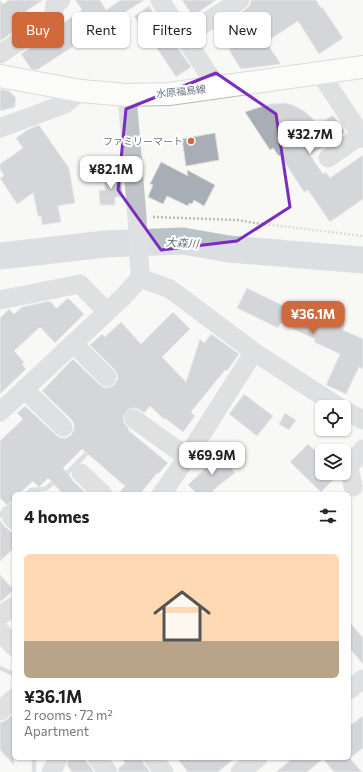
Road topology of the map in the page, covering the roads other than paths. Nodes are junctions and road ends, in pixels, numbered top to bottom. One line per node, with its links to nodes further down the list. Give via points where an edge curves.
1 (61, 0): 7 (street, via 55,4 52,19)
2 (160, 0): 4 (street)
3 (240, 0): 5 (street)
4 (168, 12)
5 (206, 22)
6 (191, 48): 11 (street)
7 (0, 54)
8 (363, 67): 9 (main road, 水原福島線)
9 (320, 73): 11 (main road, 水原福島線); 15 (street)
10 (0, 76): 12 (main road, 水原福島線)
11 (217, 87): 13 (main road, 水原福島線, via 169,94)
12 (81, 91): 13 (main road, 水原福島線); 14 (street, via 65,104)
13 (127, 95): 17 (street)
14 (0, 128)
15 (362, 137): 16 (street)
16 (328, 158)
17 (140, 276): 19 (street); 21 (street, via 170,289)
18 (0, 300): 19 (street, via 80,284)
19 (107, 312): 20 (street)
20 (73, 343): 22 (street); 23 (street)
21 (254, 352): 24 (street); 31 (street)
22 (107, 377)
23 (24, 389): 25 (street); 29 (street)
24 (328, 400)
25 (0, 412)
26 (351, 414): 28 (street)
27 (134, 418): 31 (street)
28 (363, 420)
29 (63, 427)
30 (363, 449): 33 (street, via 349,467)
31 (187, 457): 35 (street)
32 (81, 473): 34 (street)
33 (353, 487)
34 (101, 492)
35 (163, 492)
36 (12, 607): 37 (street)
37 (0, 616)
38 (0, 630): 39 (street)
39 (12, 645)
40 (363, 679): 41 (street)
41 (351, 688)
42 (12, 700): 43 (street)
43 (0, 711)
44 (57, 760): 48 (street)
45 (99, 760): 49 (street)
46 (155, 760): 50 (street)
47 (254, 760): 51 (street)
48 (50, 772)
49 (108, 772)
50 (164, 772)
51 (240, 772)

